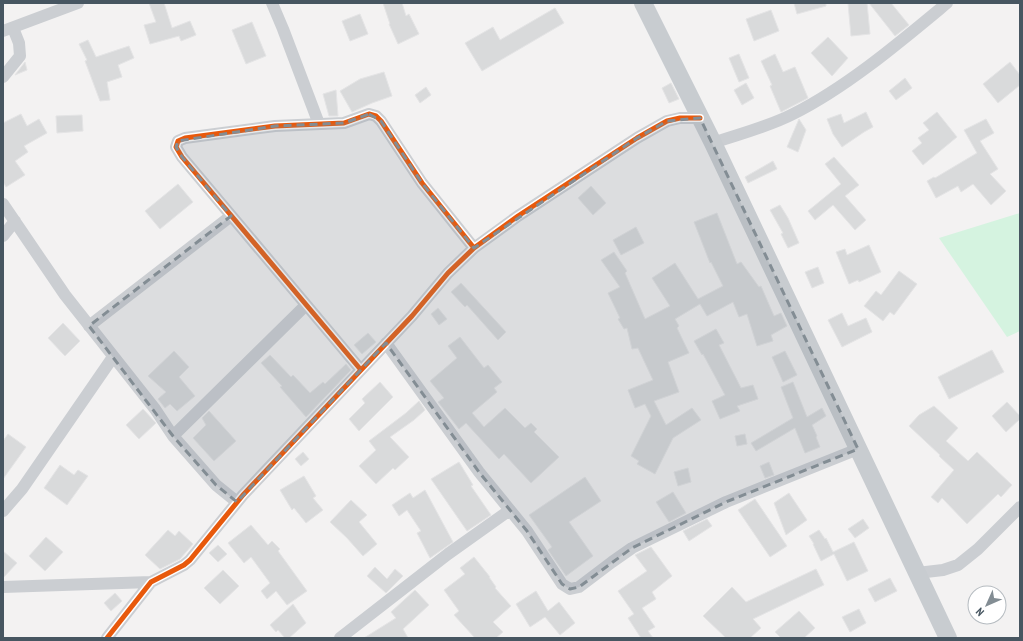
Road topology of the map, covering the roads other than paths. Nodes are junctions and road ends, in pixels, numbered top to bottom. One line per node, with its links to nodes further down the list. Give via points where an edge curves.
1 (272, 3): 8 (street)
2 (643, 3): 7 (main road)
3 (947, 3): 9 (street, via 860,72 812,103 792,114)
4 (73, 4): 5 (street)
5 (8, 29): 6 (street, via 19,43 20,56)
6 (3, 77)
7 (700, 118): 9 (main road); 14 (street, via 680,118 667,122 637,138)
8 (319, 124): 11 (street, via 275,126 178,141 176,147 182,157); 14 (street, via 344,123 369,114 376,116 422,183)
9 (713, 143): 21 (main road)
10 (3, 204): 12 (street)
11 (231, 216): 15 (street); 16 (street)
12 (15, 221): 13 (street); 16 (street)
13 (3, 236)
14 (474, 248): 17 (street)
15 (306, 305): 19 (street); 20 (street)
16 (89, 326): 18 (street)
17 (386, 344): 19 (street); 24 (street, via 478,472)
18 (113, 357): 20 (street, via 156,409); 25 (street, via 22,489)
19 (361, 370): 22 (street)
20 (173, 436): 22 (street, via 216,485)
21 (858, 449): 24 (street, via 726,502 632,548 579,587 570,589 562,584); 26 (main road)
22 (237, 502): 27 (street, via 184,566)
23 (1020, 507): 26 (street, via 958,565 943,570)
24 (510, 510): 31 (street)
25 (3, 511)
26 (917, 573): 29 (main road)
27 (152, 582): 28 (street); 30 (street)
28 (3, 587)
29 (944, 636)
30 (107, 638)
31 (340, 638)

